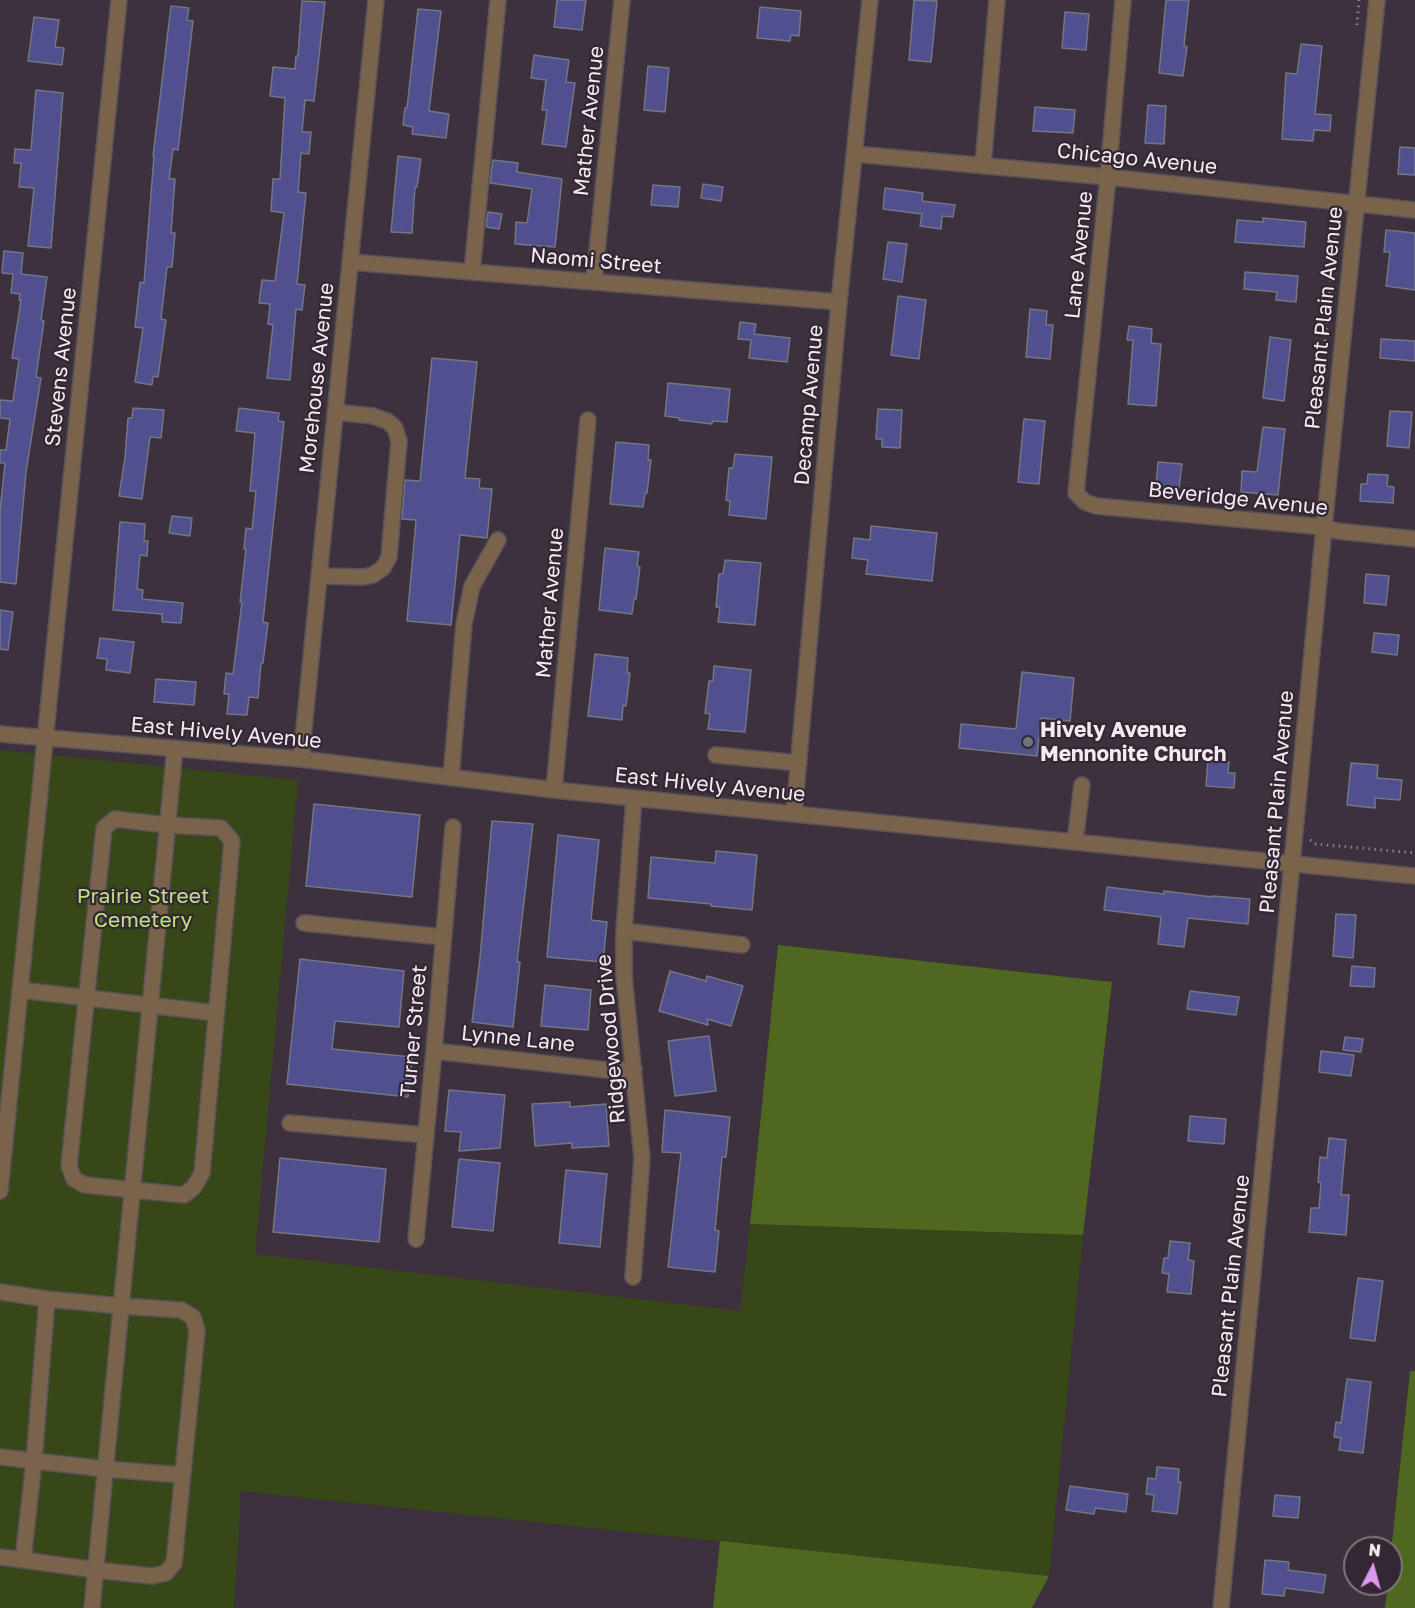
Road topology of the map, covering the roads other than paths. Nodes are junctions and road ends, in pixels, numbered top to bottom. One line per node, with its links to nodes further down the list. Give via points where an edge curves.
1 (119, 0): 26 (street, Stevens Avenue)
2 (376, 0): 14 (street, Morehouse Avenue)
3 (498, 0): 15 (street)
4 (622, 0): 16 (street, Mather Avenue)
5 (870, 0): 9 (street, Decamp Avenue)
6 (997, 0): 10 (street)
7 (1123, 0): 11 (street, Lane Avenue)
8 (1377, 0): 12 (street, Pleasant Plain Avenue)
9 (855, 154): 10 (street, Chicago Avenue); 17 (street, Decamp Avenue)
10 (983, 166): 11 (street, Chicago Avenue)
11 (1108, 177): 12 (street, Chicago Avenue); 20 (street, Lane Avenue)
12 (1357, 203): 13 (street, Chicago Avenue); 21 (street, Pleasant Plain Avenue)
13 (1415, 210)
14 (350, 262): 15 (street, Naomi Street); 18 (street, Morehouse Avenue)
15 (472, 272): 16 (street, Naomi Street)
16 (594, 282): 17 (street, Naomi Street)
17 (839, 302): 30 (street, Decamp Avenue)
18 (335, 412): 24 (street, Morehouse Avenue); 24 (street, via 372,416 395,428 399,441 389,557 383,568 363,578)
19 (588, 420): 33 (street, Mather Avenue)
20 (1077, 479): 21 (street, Beveridge Avenue, via 1076,493 1096,506)
21 (1324, 527): 22 (street, Beveridge Avenue); 39 (street, Pleasant Plain Avenue)
22 (1415, 539)
23 (498, 540): 31 (street, via 472,586 464,624)
24 (319, 576): 29 (street, Morehouse Avenue)
25 (0, 734): 26 (street, East Hively Avenue)
26 (45, 739): 27 (street, East Hively Avenue); 45 (street, Stevens Avenue)
27 (175, 748): 29 (street, East Hively Avenue); 36 (street)
28 (716, 755): 30 (street)
29 (301, 759): 31 (street, East Hively Avenue)
30 (799, 764): 35 (street, Decamp Avenue)
31 (451, 778): 33 (street, East Hively Avenue)
32 (1082, 785): 38 (street)
33 (554, 790): 34 (street, East Hively Avenue)
34 (634, 798): 35 (street, East Hively Avenue); 42 (street, Ridgewood Drive)
35 (794, 814): 38 (street, East Hively Avenue)
36 (167, 825): 46 (street, via 114,819 104,828); 47 (street); 48 (street, via 221,828 232,841)
37 (453, 827): 43 (street, Turner Street)
38 (1075, 842): 39 (street, East Hively Avenue)
39 (1293, 864): 40 (street, East Hively Avenue); 68 (street, Pleasant Plain Avenue)
40 (1415, 876)
41 (304, 923): 43 (street)
42 (624, 931): 44 (street); 50 (street, Ridgewood Drive, via 624,975)
43 (443, 937): 49 (street, Turner Street)
44 (741, 945)
45 (20, 990): 46 (street); 54 (street, Stevens Avenue)
46 (88, 998): 47 (street); 53 (street, via 69,1166 74,1179 86,1185)
47 (150, 1006): 48 (street); 53 (street)
48 (216, 1013): 53 (street, via 202,1173 194,1187 184,1194)
49 (434, 1051): 50 (street, Lynne Lane, via 607,1070); 52 (street, Turner Street)
50 (634, 1069): 56 (street, Ridgewood Drive, via 642,1158)
51 (290, 1123): 52 (street)
52 (425, 1135): 55 (street, Turner Street)
53 (134, 1190): 59 (street)
54 (0, 1191)
55 (416, 1239)
56 (633, 1277)
57 (0, 1292): 58 (street)
58 (47, 1299): 59 (street); 61 (street)
59 (121, 1306): 62 (street); 63 (street, via 181,1310 193,1317 197,1331)
60 (0, 1457): 61 (street)
61 (34, 1461): 62 (street); 65 (street)
62 (105, 1469): 63 (street); 66 (street)
63 (182, 1475): 66 (street, via 174,1563 166,1573 152,1576)
64 (0, 1557): 65 (street)
65 (22, 1560): 66 (street)
66 (96, 1570): 67 (street)
67 (92, 1608)
68 (1221, 1608)

